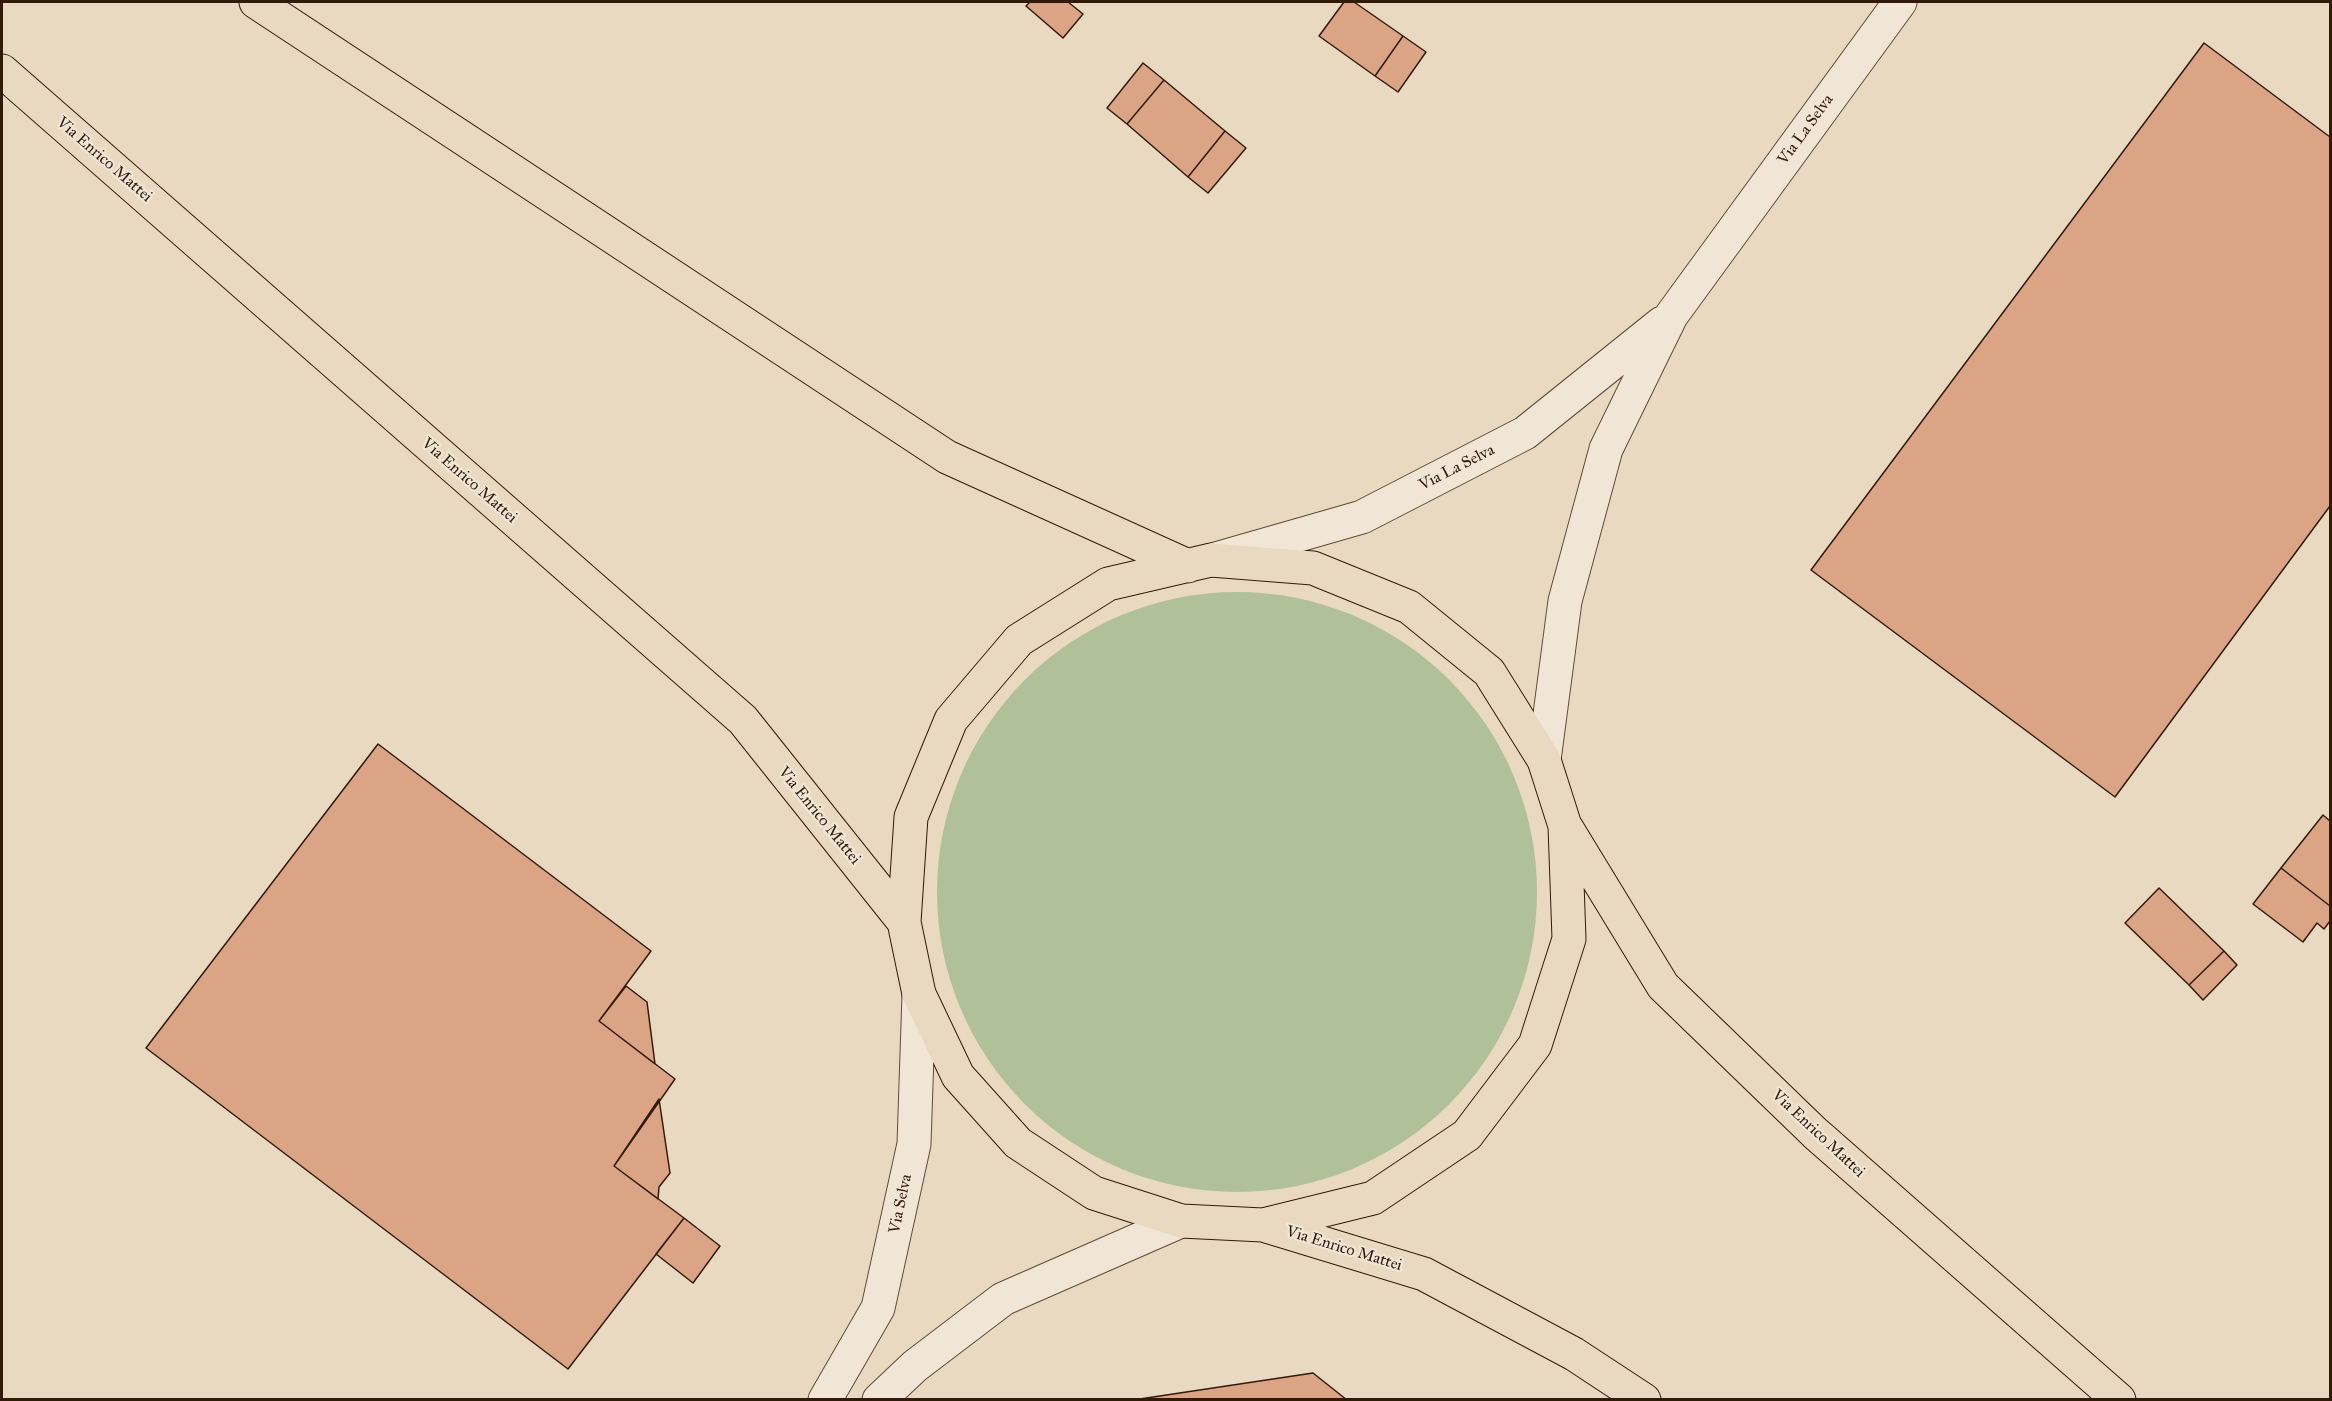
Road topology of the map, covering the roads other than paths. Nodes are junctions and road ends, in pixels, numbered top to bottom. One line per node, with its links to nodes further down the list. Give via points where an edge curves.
1 (256, 2): 5 (main road, via 947,457)
2 (1900, 2): 4 (street, Via La Selva)
3 (2, 71): 8 (main road, Via Enrico Mattei, via 743,720)
4 (1671, 316): 5 (street, Via La Selva, via 1525,433 1362,517); 6 (street, Via La Selva, via 1606,449 1565,602)
5 (1199, 563): 6 (main road, via 1313,568 1409,607 1489,672); 8 (main road, via 1108,584 1019,640 951,720 911,817)
6 (1544, 760): 7 (main road)
7 (1565, 826): 11 (main road, via 1569,939 1534,1045 1467,1135 1373,1198); 15 (main road, Via Enrico Mattei, via 1663,986 1815,1133)
8 (904, 922): 9 (main road)
9 (919, 994): 10 (main road, via 958,1076 1018,1143 1094,1193); 12 (street, Via Selva, via 914,1144 878,1308)
10 (1181, 1221): 11 (main road); 13 (street, via 1003,1299 915,1366)
11 (1263, 1224): 14 (main road, Via Enrico Mattei, via 1424,1274 1574,1354)
12 (825, 1400)
13 (879, 1400)
14 (1644, 1400)
15 (2119, 1400)

